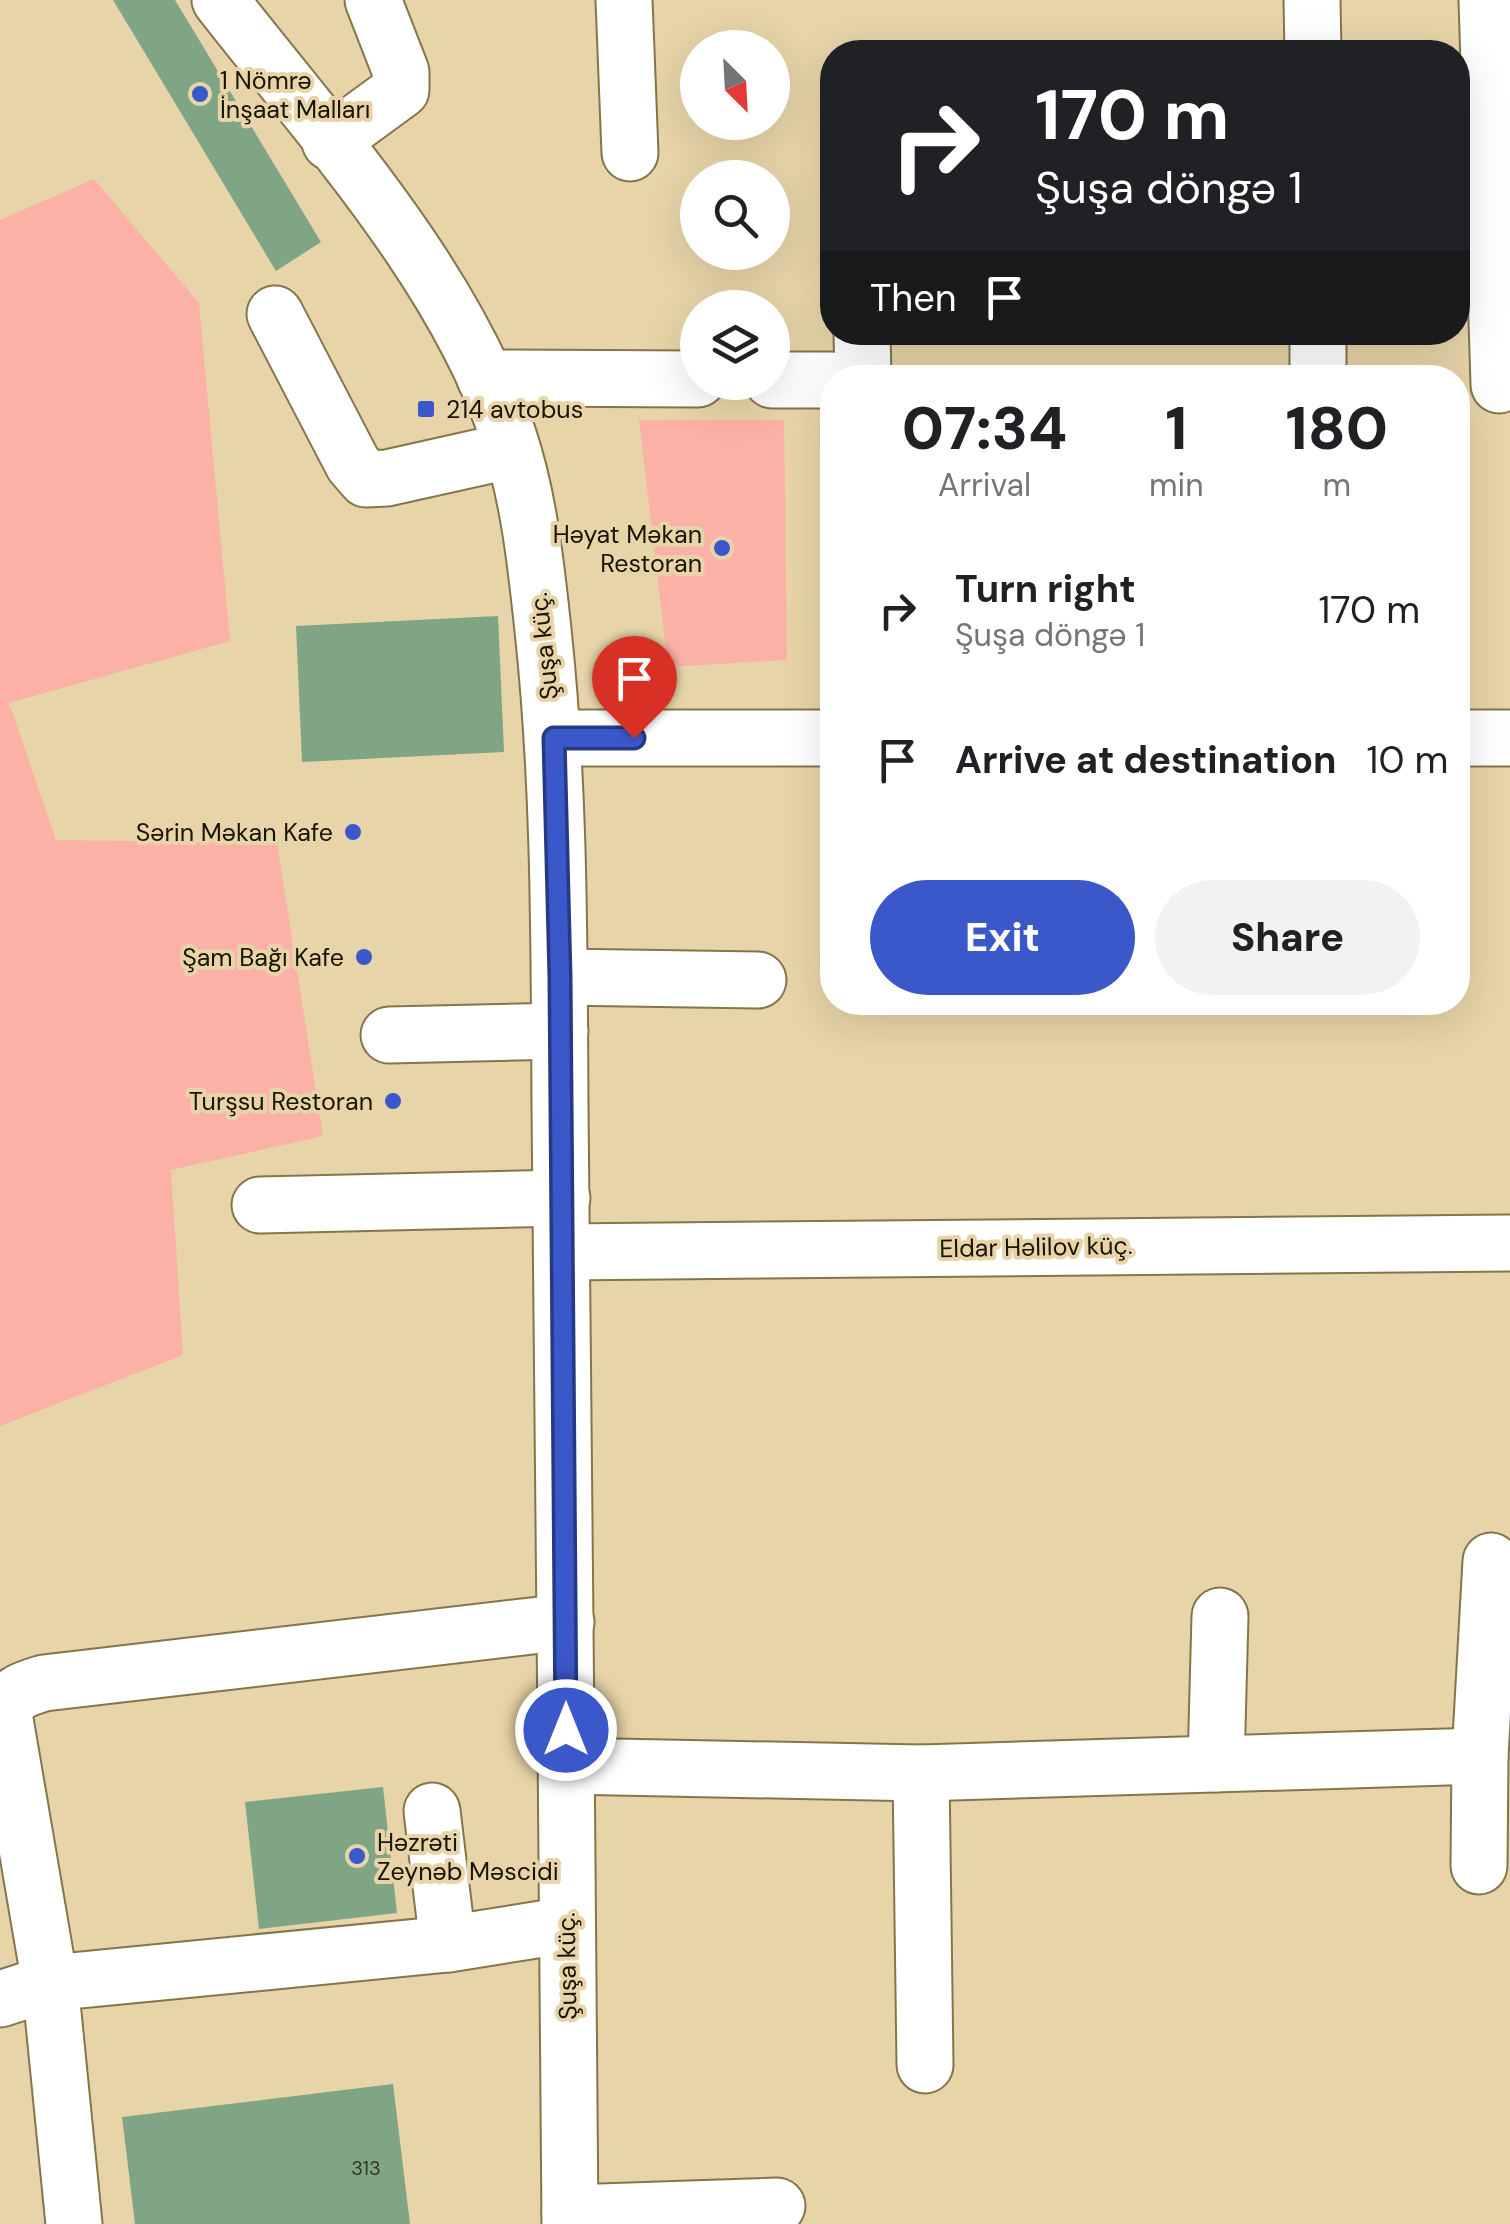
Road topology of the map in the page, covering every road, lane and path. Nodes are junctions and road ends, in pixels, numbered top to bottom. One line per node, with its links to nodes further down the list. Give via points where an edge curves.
1 (220, 0): 7 (street, Şuşa küç.)
2 (373, 0): 7 (street, via 401,72 401,90)
3 (624, 0): 8 (street)
4 (1312, 0): 6 (street)
5 (1487, 0): 14 (street)
6 (1313, 40)
7 (330, 142): 10 (street, Şuşa küç., via 442,297)
8 (630, 154)
9 (275, 314): 15 (street, via 352,464 366,478)
10 (484, 378): 11 (street); 15 (street, Şuşa küç.)
11 (680, 379)
12 (790, 380): 13 (street)
13 (820, 380)
14 (1489, 385)
15 (512, 450): 16 (street, Şuşa küç., via 538,591)
16 (554, 738): 17 (street); 20 (street, Şuşa küç.)
17 (820, 738)
18 (1470, 738): 19 (street)
19 (1510, 738)
20 (560, 977): 21 (street); 22 (street, Şuşa küç.)
21 (758, 980)
22 (560, 1031): 23 (street); 24 (street, Şuşa küç.)
23 (388, 1035)
24 (562, 1198): 25 (street); 27 (street, Şuşa küç.)
25 (260, 1205)
26 (1510, 1243): 27 (street, Eldar Həlilov küç.)
27 (562, 1252): 30 (street, Şuşa küç.)
28 (1491, 1561): 31 (street)
29 (1220, 1616): 32 (street)
30 (566, 1622): 33 (street, Şuşa küç.); 39 (street, via 19,1691 4,1714)
31 (1480, 1756): 32 (street); 36 (street)
32 (1216, 1764): 34 (street)
33 (566, 1766): 34 (street); 37 (street, Şuşa küç.)
34 (921, 1773): 40 (street)
35 (432, 1811): 38 (street)
36 (1479, 1866)
37 (567, 1925): 38 (street); 42 (street, Şuşa küç.)
38 (448, 1944): 39 (street)
39 (25, 1991): 43 (street)
40 (926, 2065)
41 (776, 2206): 42 (street)
42 (570, 2219)
43 (74, 2224)

